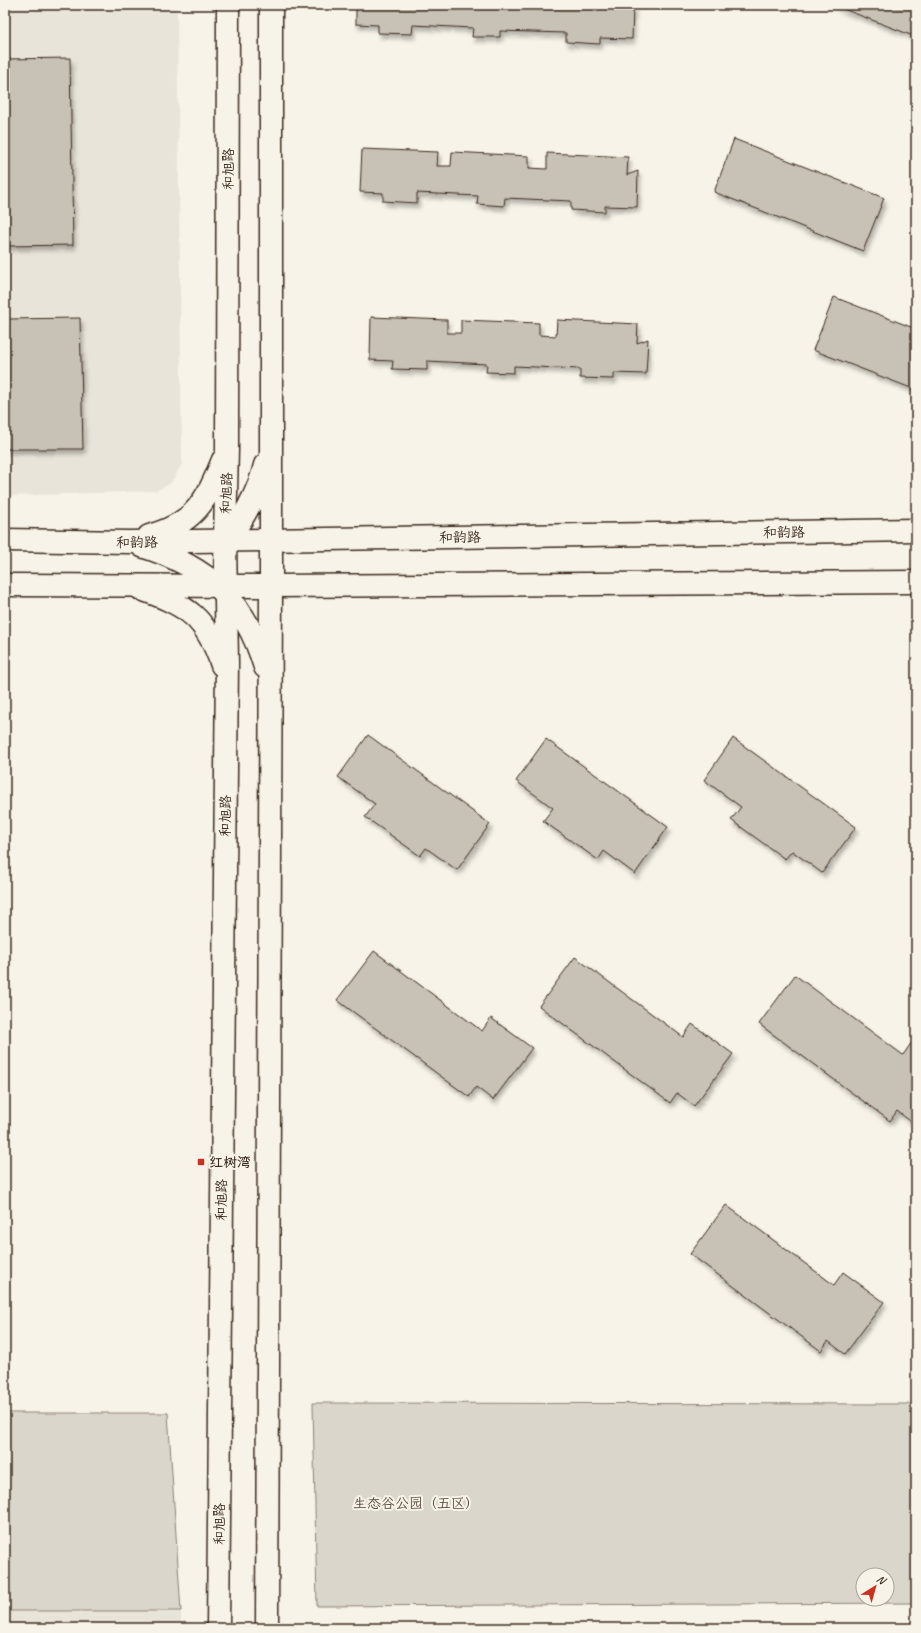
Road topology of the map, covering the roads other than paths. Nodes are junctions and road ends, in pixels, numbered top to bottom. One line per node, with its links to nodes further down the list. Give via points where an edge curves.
1 (228, 5): 4 (main road, 和旭路)
2 (271, 5): 3 (main road)
3 (270, 443): 7 (main road, via 264,472 241,519); 8 (main road)
4 (227, 448): 7 (main road, 和旭路); 9 (main road, via 203,503 190,517 160,533)
5 (916, 530): 8 (main road, 和韵路)
6 (5, 540): 9 (main road, 和韵路)
7 (225, 540): 8 (main road, 和韵路); 9 (main road, 和韵路); 10 (main road); 15 (main road, 和旭路)
8 (271, 540): 14 (main road)
9 (130, 542): 10 (main road)
10 (187, 564): 13 (main road); 15 (main road)
11 (916, 582): 14 (main road)
12 (5, 585): 13 (main road)
13 (131, 585): 15 (main road); 16 (main road, via 186,609 201,622 218,652)
14 (271, 586): 15 (main road); 17 (main road)
15 (223, 588): 16 (main road, 和旭路); 17 (main road, via 252,632 265,669)
16 (227, 680): 18 (main road, 和旭路)
17 (270, 695): 19 (main road)
18 (218, 1628)
19 (267, 1628)

